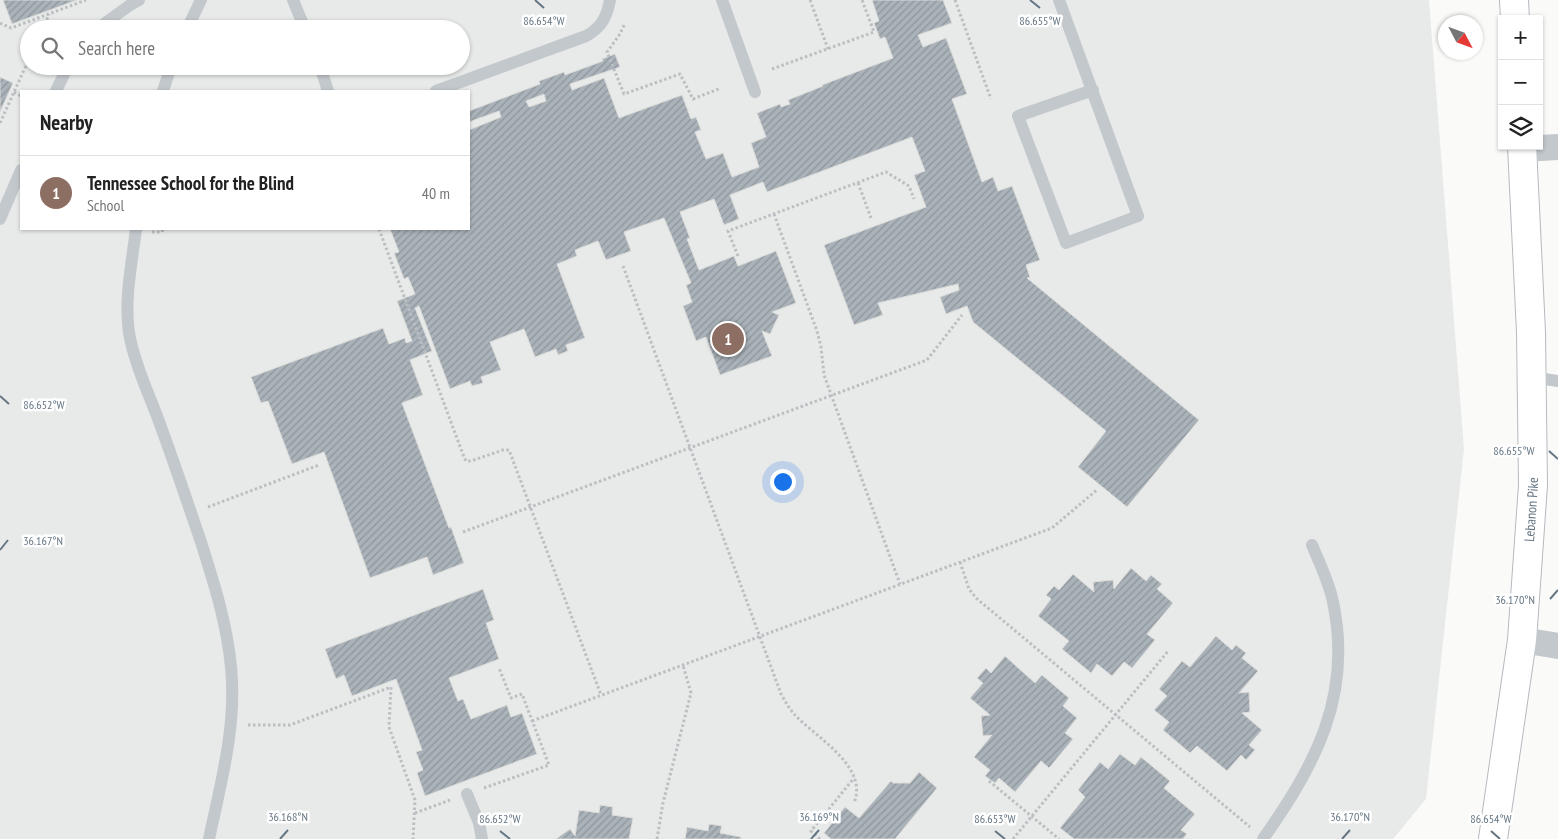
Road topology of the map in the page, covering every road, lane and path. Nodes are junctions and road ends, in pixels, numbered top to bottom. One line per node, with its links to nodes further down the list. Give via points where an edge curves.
1 (86, 0): 12 (path)
2 (139, 0): 17 (lane)
3 (201, 0): 18 (lane)
4 (293, 0): 19 (lane)
5 (610, 0): 32 (lane, via 605,18 591,34)
6 (722, 0): 35 (lane)
7 (810, 0): 22 (path)
8 (862, 0): 22 (path, via 874,32)
9 (956, 0): 37 (path)
10 (1059, 0): 33 (lane)
11 (1514, 0): 13 (main road)
12 (49, 14): 15 (path); 16 (path)
13 (1515, 15)
14 (626, 17): 28 (path, via 620,34 607,52 624,94 680,74 693,99)
15 (33, 20)
16 (46, 20)
17 (109, 20)
18 (191, 20)
19 (301, 20)
20 (0, 23): 21 (path, via 11,28)
21 (20, 25)
22 (828, 49): 23 (path)
23 (772, 69)
24 (22, 75): 34 (path)
25 (64, 75): 29 (lane)
26 (168, 75): 30 (lane)
27 (323, 75): 31 (lane)
28 (721, 88)
29 (56, 90)
30 (163, 90)
31 (328, 90)
32 (439, 90)
33 (1093, 90): 33 (lane, via 1018,116 1066,243 1138,216)
34 (14, 92): 36 (path); 38 (path)
35 (754, 92)
36 (20, 95)
37 (992, 99)
38 (0, 123)
39 (1543, 147): 40 (street)
40 (1558, 147)
41 (1522, 150): 53 (main road, Lebanon Pike)
42 (20, 172): 47 (lane)
43 (858, 182): 44 (path, via 886,172 909,186); 45 (path); 46 (path)
44 (914, 199)
45 (774, 214): 50 (path, via 728,231); 54 (path, via 817,331)
46 (871, 218)
47 (0, 219)
48 (136, 230): 59 (lane, via 129,297 130,337)
49 (379, 230): 58 (path, via 466,461 509,450)
50 (738, 256)
51 (623, 266): 55 (path)
52 (962, 315): 54 (path, via 927,360)
53 (1545, 379): 65 (main road, Lebanon Pike, via 1533,485)
54 (831, 396): 55 (path); 63 (path)
55 (690, 448): 58 (path); 64 (path)
56 (320, 464): 59 (path)
57 (1098, 489): 62 (path, via 1052,528)
58 (531, 507): 60 (path); 70 (path)
59 (192, 514): 73 (lane, via 226,632 231,668)
60 (463, 532)
61 (1312, 545): 80 (lane, via 1333,603 1340,648 1338,677 1333,706 1310,764 1287,805)
62 (960, 562): 63 (path); 71 (path, via 969,589 976,598)
63 (900, 584): 64 (path)
64 (759, 636): 68 (path); 74 (path, via 787,705 844,760)
65 (1522, 640): 66 (street); 88 (main road, Lebanon Pike)
66 (1558, 646)
67 (1169, 650): 71 (path)
68 (683, 665): 70 (path); 84 (path, via 691,694)
69 (499, 668): 72 (path, via 511,698 522,694)
70 (601, 695): 72 (path)
71 (1115, 715): 79 (path); 80 (path)
72 (532, 721): 76 (path, via 549,765)
73 (231, 725): 78 (path, via 290,725 391,688 389,726 415,800); 81 (lane)
74 (854, 778): 77 (path, via 858,792); 85 (path, via 810,831)
75 (989, 782): 79 (path)
76 (467, 794): 78 (path); 83 (lane)
77 (854, 803)
78 (415, 812): 82 (path)
79 (1031, 816): 86 (path); 87 (path)
80 (1263, 838)
81 (209, 839)
82 (413, 839)
83 (482, 839)
84 (656, 839)
85 (820, 839)
86 (1013, 839)
87 (1059, 839)
88 (1493, 839)

